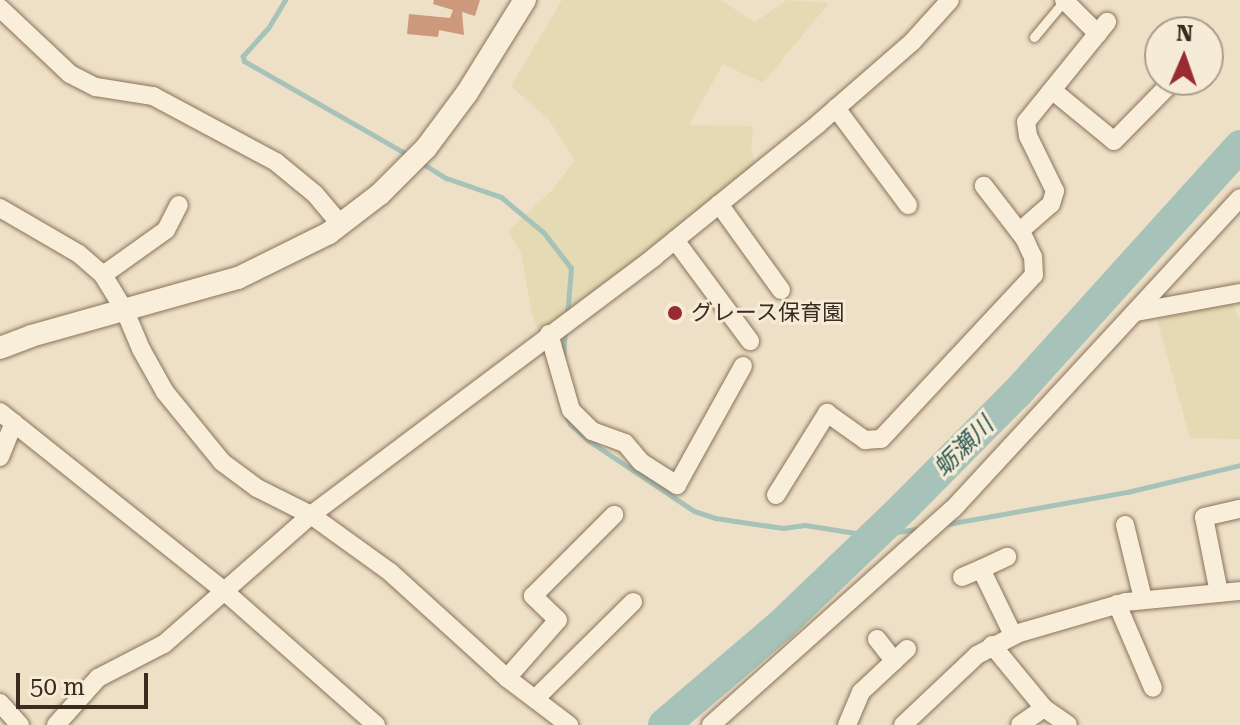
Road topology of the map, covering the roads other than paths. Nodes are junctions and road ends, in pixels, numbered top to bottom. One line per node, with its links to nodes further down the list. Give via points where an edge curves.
1 (525, 0): 16 (street, via 426,148)
2 (924, 0): 4 (street)
3 (1064, 0): 6 (lane); 7 (street, via 1102,28)
4 (945, 5): 9 (street, via 913,41)
5 (0, 8): 16 (street, via 70,74 96,87 153,96 268,157 306,185)
6 (1034, 37)
7 (1052, 90): 8 (street, via 1114,141); 17 (street, via 1026,122 1055,195)
8 (1158, 96)
9 (836, 108): 12 (street); 14 (street)
10 (984, 186): 17 (street)
11 (1240, 198): 23 (street)
12 (719, 204): 18 (street); 20 (street)
13 (179, 205): 19 (street, via 166,230)
14 (908, 205)
15 (0, 208): 19 (street, via 79,254)
16 (341, 225): 22 (street, via 238,278)
17 (1020, 231): 30 (street, via 1033,257 1034,275 881,439 865,440 827,413)
18 (675, 240): 24 (street); 25 (street)
19 (103, 275): 22 (street)
20 (781, 290)
21 (1240, 293): 23 (street)
22 (125, 311): 26 (street); 32 (street, via 165,392 222,462 257,488)
23 (1136, 312): 56 (street, via 953,509)
24 (549, 334): 27 (street, via 571,410 592,431 625,443 641,462 677,485); 32 (street)
25 (750, 341)
26 (0, 348)
27 (743, 366)
28 (7, 417): 29 (street); 38 (street)
29 (0, 457)
30 (776, 495)
31 (1240, 509): 40 (street, via 1204,517)
32 (311, 515): 38 (street); 47 (street, via 390,572)
33 (614, 515): 47 (street, via 533,596 558,620)
34 (1125, 525): 41 (street)
35 (1007, 557): 36 (street)
36 (981, 569): 37 (street); 44 (street)
37 (962, 577)
38 (223, 590): 53 (street, via 164,644 98,678); 54 (street)
39 (1240, 591): 40 (street)
40 (1219, 593): 41 (street)
41 (1143, 599): 43 (street)
42 (633, 602): 49 (street)
43 (1117, 604): 44 (street); 48 (street)
44 (1013, 635): 46 (street)
45 (877, 639): 57 (street, via 901,655 861,692)
46 (992, 645): 51 (street); 58 (street)
47 (507, 678): 49 (street)
48 (1153, 688)
49 (535, 699): 55 (street)
50 (0, 703): 52 (street)
51 (1044, 708): 59 (street); 60 (street)
52 (20, 725)
53 (56, 725)
54 (376, 725)
55 (569, 725)
56 (711, 725)
57 (847, 725)
58 (903, 725)
59 (1020, 725)
60 (1068, 725)

